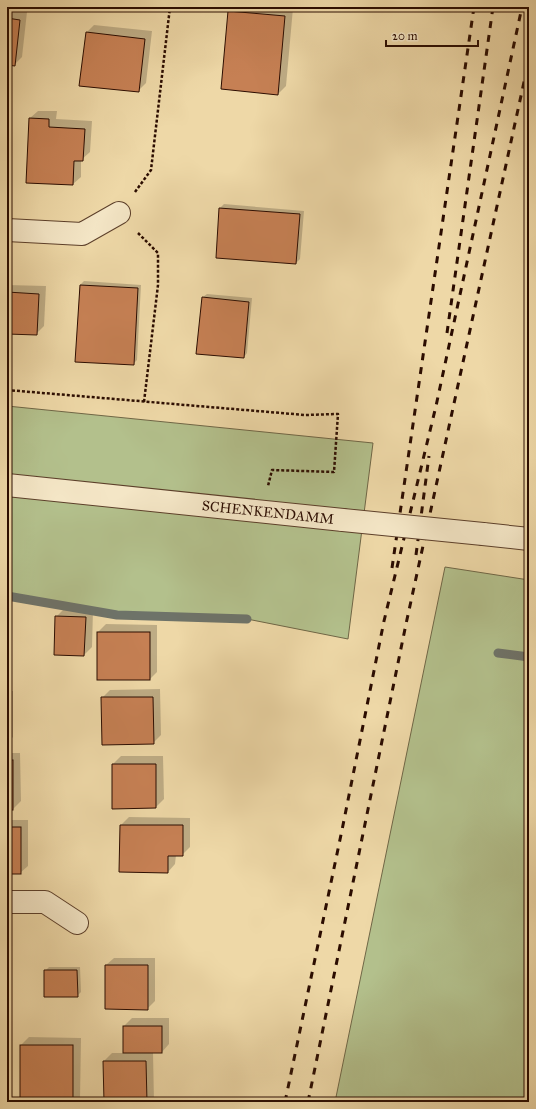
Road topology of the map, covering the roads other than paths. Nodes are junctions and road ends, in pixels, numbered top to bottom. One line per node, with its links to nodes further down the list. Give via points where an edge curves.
1 (119, 214): 2 (street, via 82,234)
2 (7, 230)
3 (7, 484): 4 (street, SCHENKENDAMM, bridge)
4 (529, 539)
5 (7, 902): 6 (street, via 45,902)
6 (77, 923)

